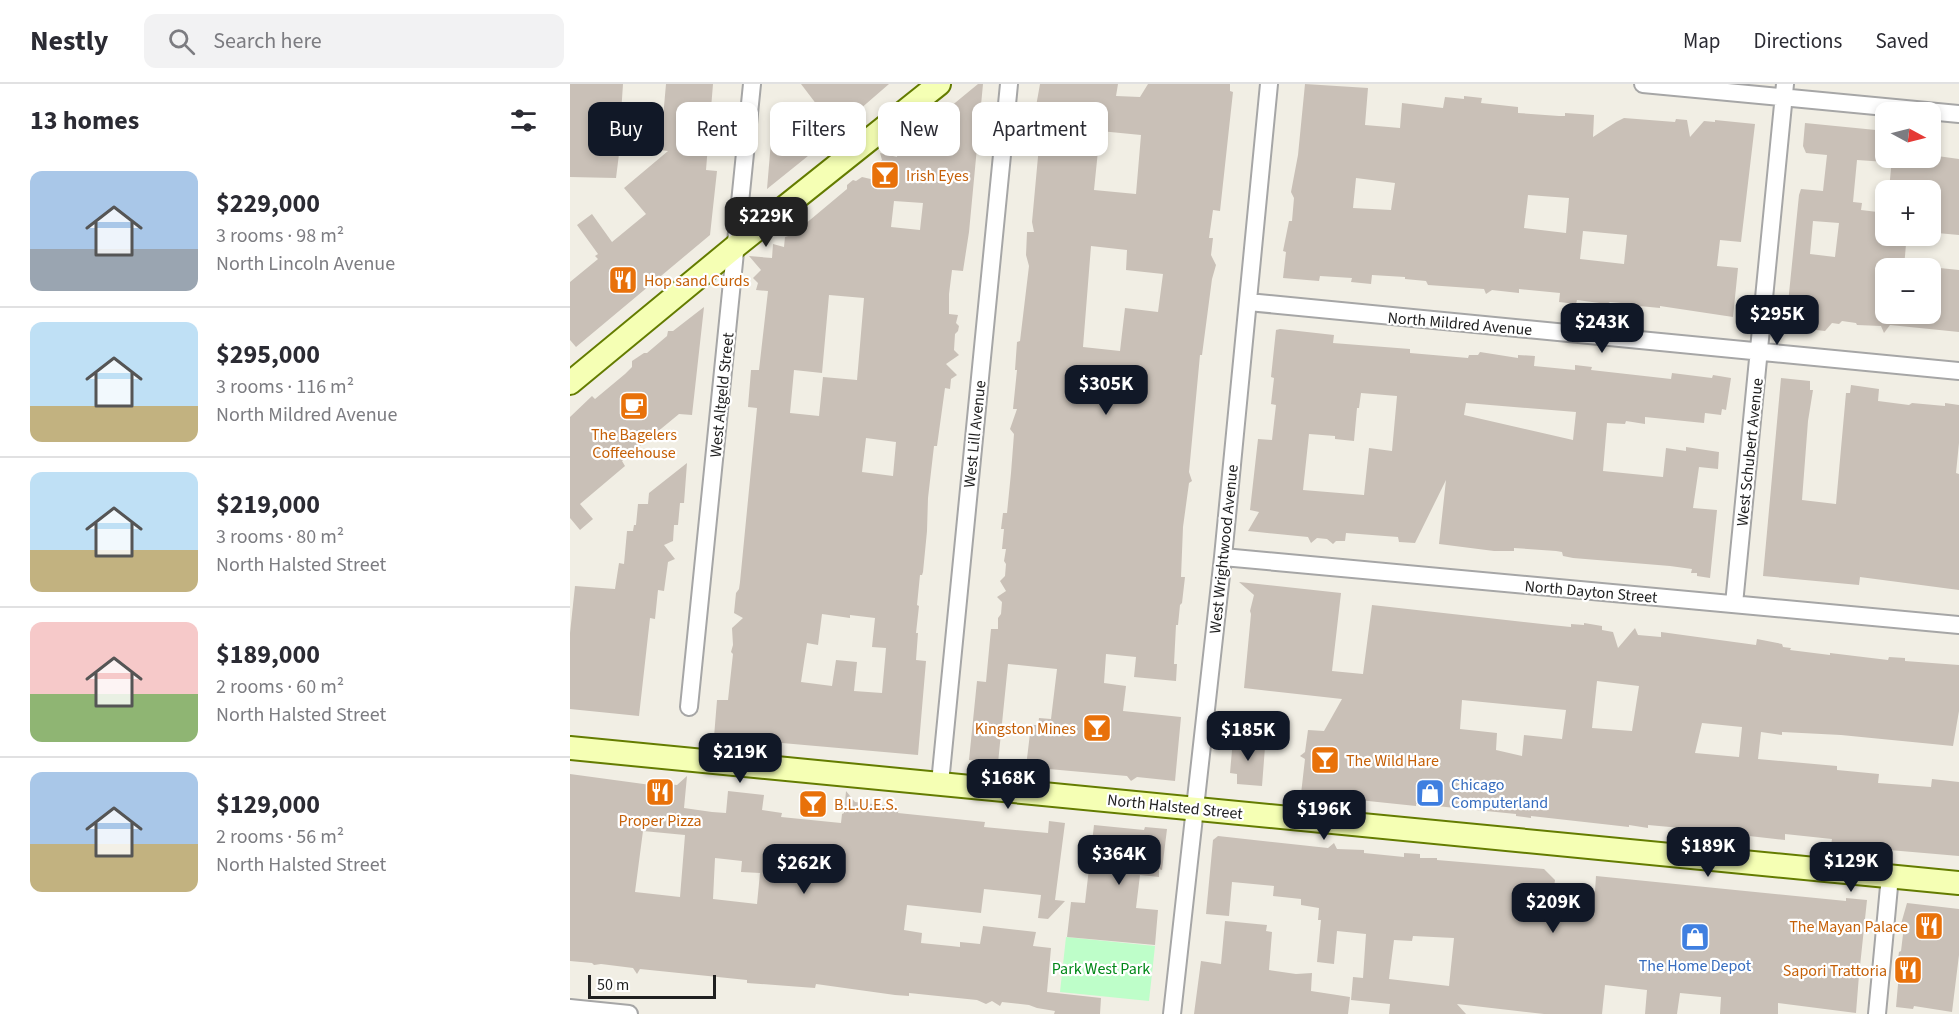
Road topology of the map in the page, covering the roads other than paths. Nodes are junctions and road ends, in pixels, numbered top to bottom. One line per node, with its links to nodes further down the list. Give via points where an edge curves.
1 (752, 84): 8 (street, West Altgeld Street)
2 (939, 84): 8 (main road)
3 (1009, 84): 18 (street, West Lill Avenue)
4 (1269, 84): 9 (street, West Wrightwood Avenue)
5 (1643, 84): 6 (street)
6 (1785, 91): 7 (street); 10 (street, West Schubert Avenue)
7 (1959, 114)
8 (736, 246): 12 (main road); 16 (street, West Altgeld Street)
9 (1248, 303): 10 (street, North Mildred Avenue); 13 (street, West Wrightwood Avenue)
10 (1759, 351): 11 (street, North Mildred Avenue); 14 (street, West Schubert Avenue)
11 (1959, 371)
12 (570, 382)
13 (1223, 557): 14 (street, North Dayton Street); 19 (street, West Wrightwood Avenue)
14 (1734, 604): 15 (street, North Dayton Street)
15 (1959, 625)
16 (689, 707)
17 (570, 748): 18 (main road, North Halsted Street)
18 (940, 783): 19 (main road, North Halsted Street)
19 (1196, 809): 20 (main road, North Halsted Street); 24 (street, West Wrightwood Avenue)
20 (1890, 876): 21 (main road, North Halsted Street); 25 (street)
21 (1959, 883)
22 (570, 1008): 23 (street)
23 (629, 1014)
24 (1172, 1014)
25 (1877, 1014)

